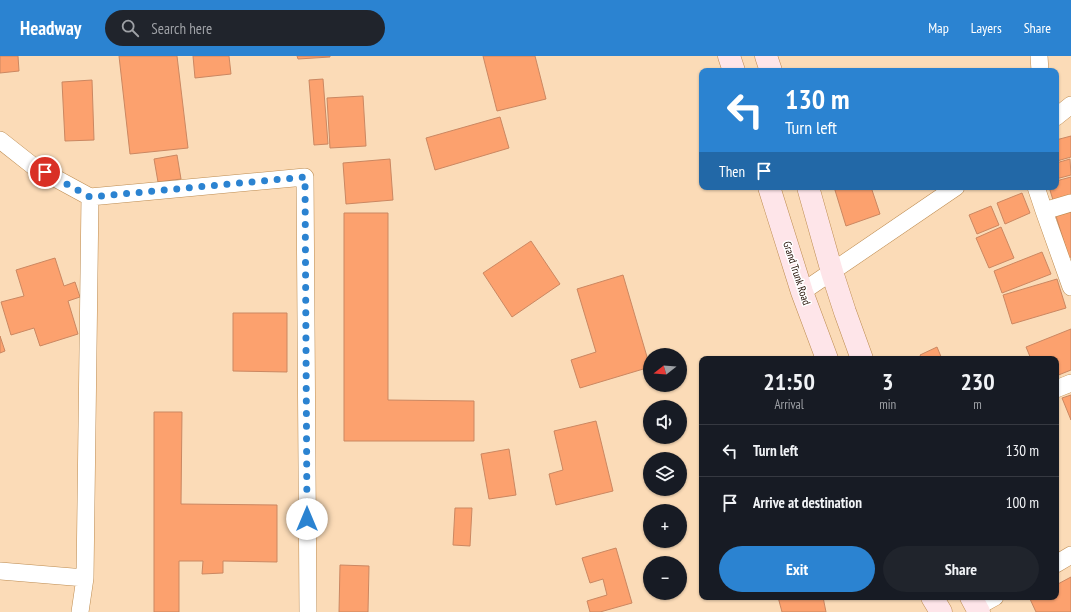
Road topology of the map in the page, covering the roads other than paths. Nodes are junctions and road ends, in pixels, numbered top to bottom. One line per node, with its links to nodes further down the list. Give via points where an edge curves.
1 (729, 56): 4 (main road)
2 (766, 56): 5 (main road)
3 (1039, 56): 6 (street)
4 (733, 68)
5 (770, 68)
6 (1040, 68)
7 (1071, 105): 8 (street)
8 (1059, 114)
9 (0, 140): 14 (street, via 33,166)
10 (771, 190): 19 (main road, Grand Trunk Road)
11 (809, 190): 17 (main road)
12 (952, 190): 17 (street)
13 (1037, 190): 16 (street)
14 (90, 197): 27 (street); 30 (street, via 305,177)
15 (1071, 202): 16 (street)
16 (1044, 211): 18 (street)
17 (832, 272): 19 (street); 21 (main road)
18 (1071, 287)
19 (802, 292): 20 (main road, Grand Trunk Road)
20 (826, 356)
21 (861, 356)
22 (1071, 383): 23 (street)
23 (1059, 388)
24 (1071, 555): 25 (street)
25 (1059, 562)
26 (0, 571): 27 (street)
27 (85, 578): 29 (street)
28 (934, 600): 31 (main road)
29 (80, 612)
30 (308, 612)
31 (941, 612)

